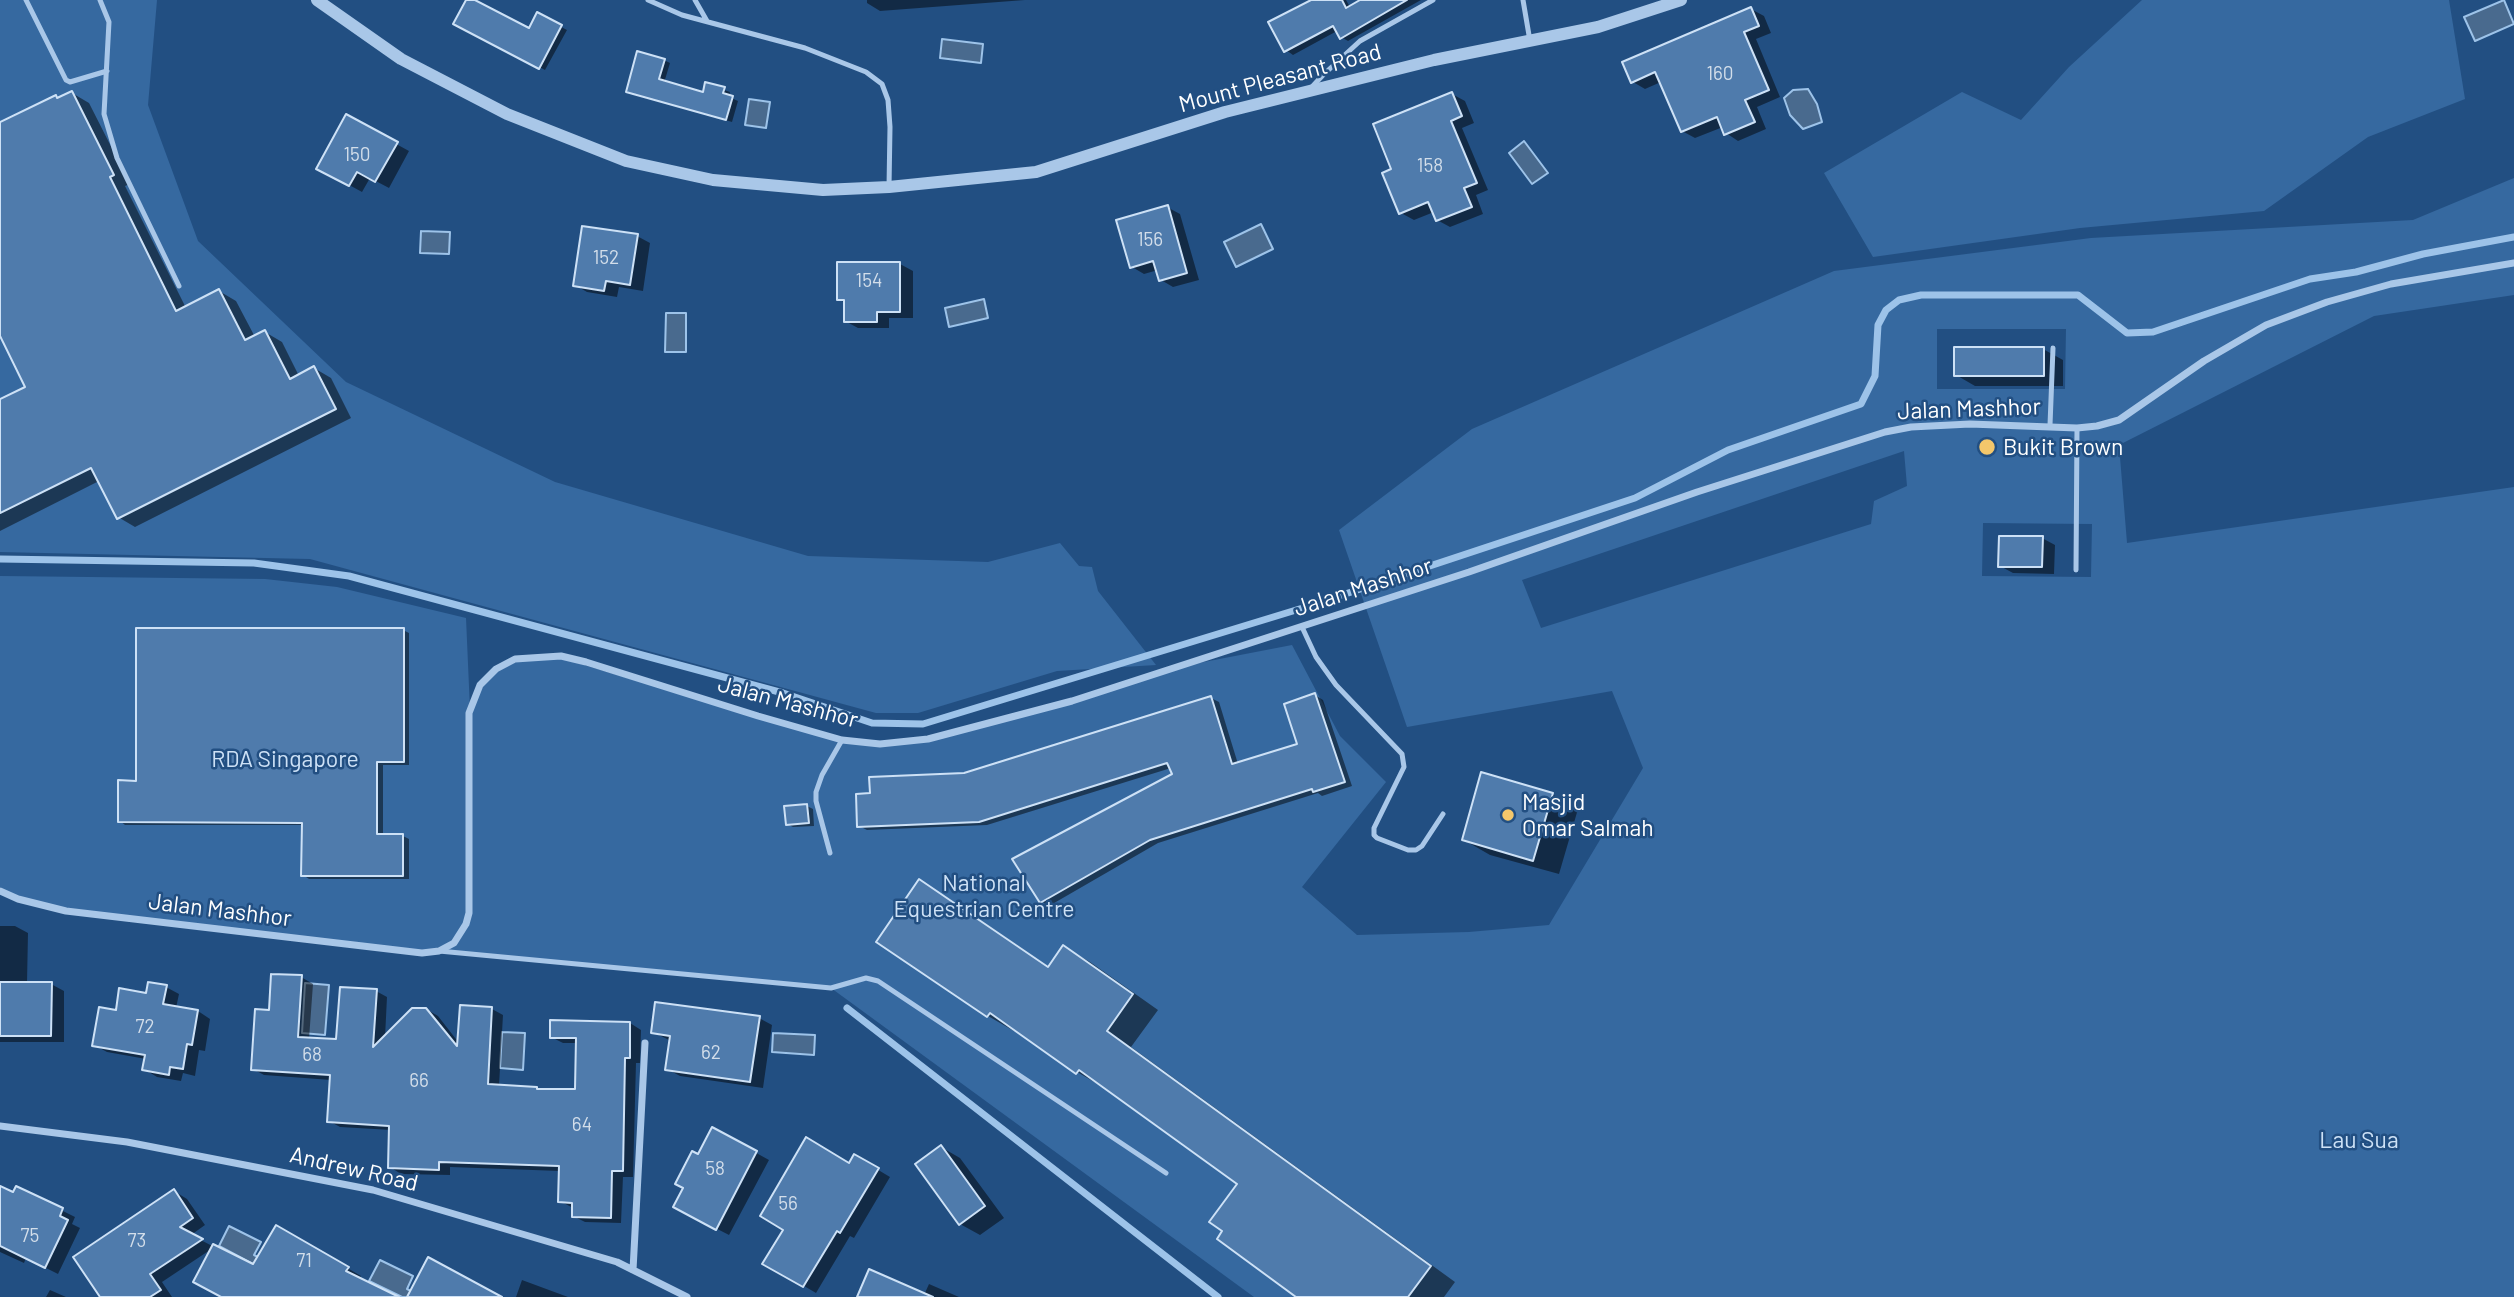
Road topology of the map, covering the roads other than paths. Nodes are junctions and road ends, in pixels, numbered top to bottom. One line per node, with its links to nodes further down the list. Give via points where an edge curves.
1 (26, 0): 11 (lane, via 66,80)
2 (100, 0): 11 (lane, via 109,22)
3 (317, 0): 13 (street, Mount Pleasant Road, via 401,59 507,114 626,161 713,180 824,190)
4 (648, 0): 9 (lane)
5 (695, 0): 9 (lane)
6 (1433, 0): 12 (lane, via 1360,41)
7 (1523, 0): 10 (lane)
8 (1681, 0): 10 (street, Mount Pleasant Road, via 1598,27)
9 (707, 21): 13 (lane, via 805,48 882,83 889,113)
10 (1530, 41): 12 (street, Mount Pleasant Road)
11 (107, 71): 15 (lane, via 104,114 117,158)
12 (1309, 91): 13 (street, Mount Pleasant Road, via 1225,112 1036,172)
13 (889, 187)
14 (2514, 264): 18 (street, Jalan Mashhor, via 2390,284 2327,302 2266,325 2119,420)
15 (179, 286)
16 (2053, 348): 17 (lane)
17 (2050, 425): 18 (street, Jalan Mashhor); 20 (street, Jalan Mashhor, via 1970,424 1885,432)
18 (2077, 428): 19 (lane)
19 (2076, 570)
20 (1302, 627): 21 (street, Jalan Mashhor, via 1072,701 965,730 880,744); 22 (lane, via 1336,685 1402,754 1404,767 1374,835 1416,850)
21 (842, 740): 23 (lane, via 816,792); 25 (street, Jalan Mashhor, via 598,665 561,656 515,659 480,685 469,713 469,913 454,943)
22 (1443, 814)
23 (830, 853)
24 (0, 891): 25 (street, Jalan Mashhor, via 66,911 422,953)
25 (439, 951): 28 (lane, Jalan Mashhor, via 831,988 866,978 888,986)
26 (645, 1043): 29 (street)
27 (0, 1126): 29 (street, Andrew Road, via 127,1142 373,1190)
28 (1166, 1174)
29 (634, 1270): 30 (street, Andrew Road)
30 (687, 1297)

